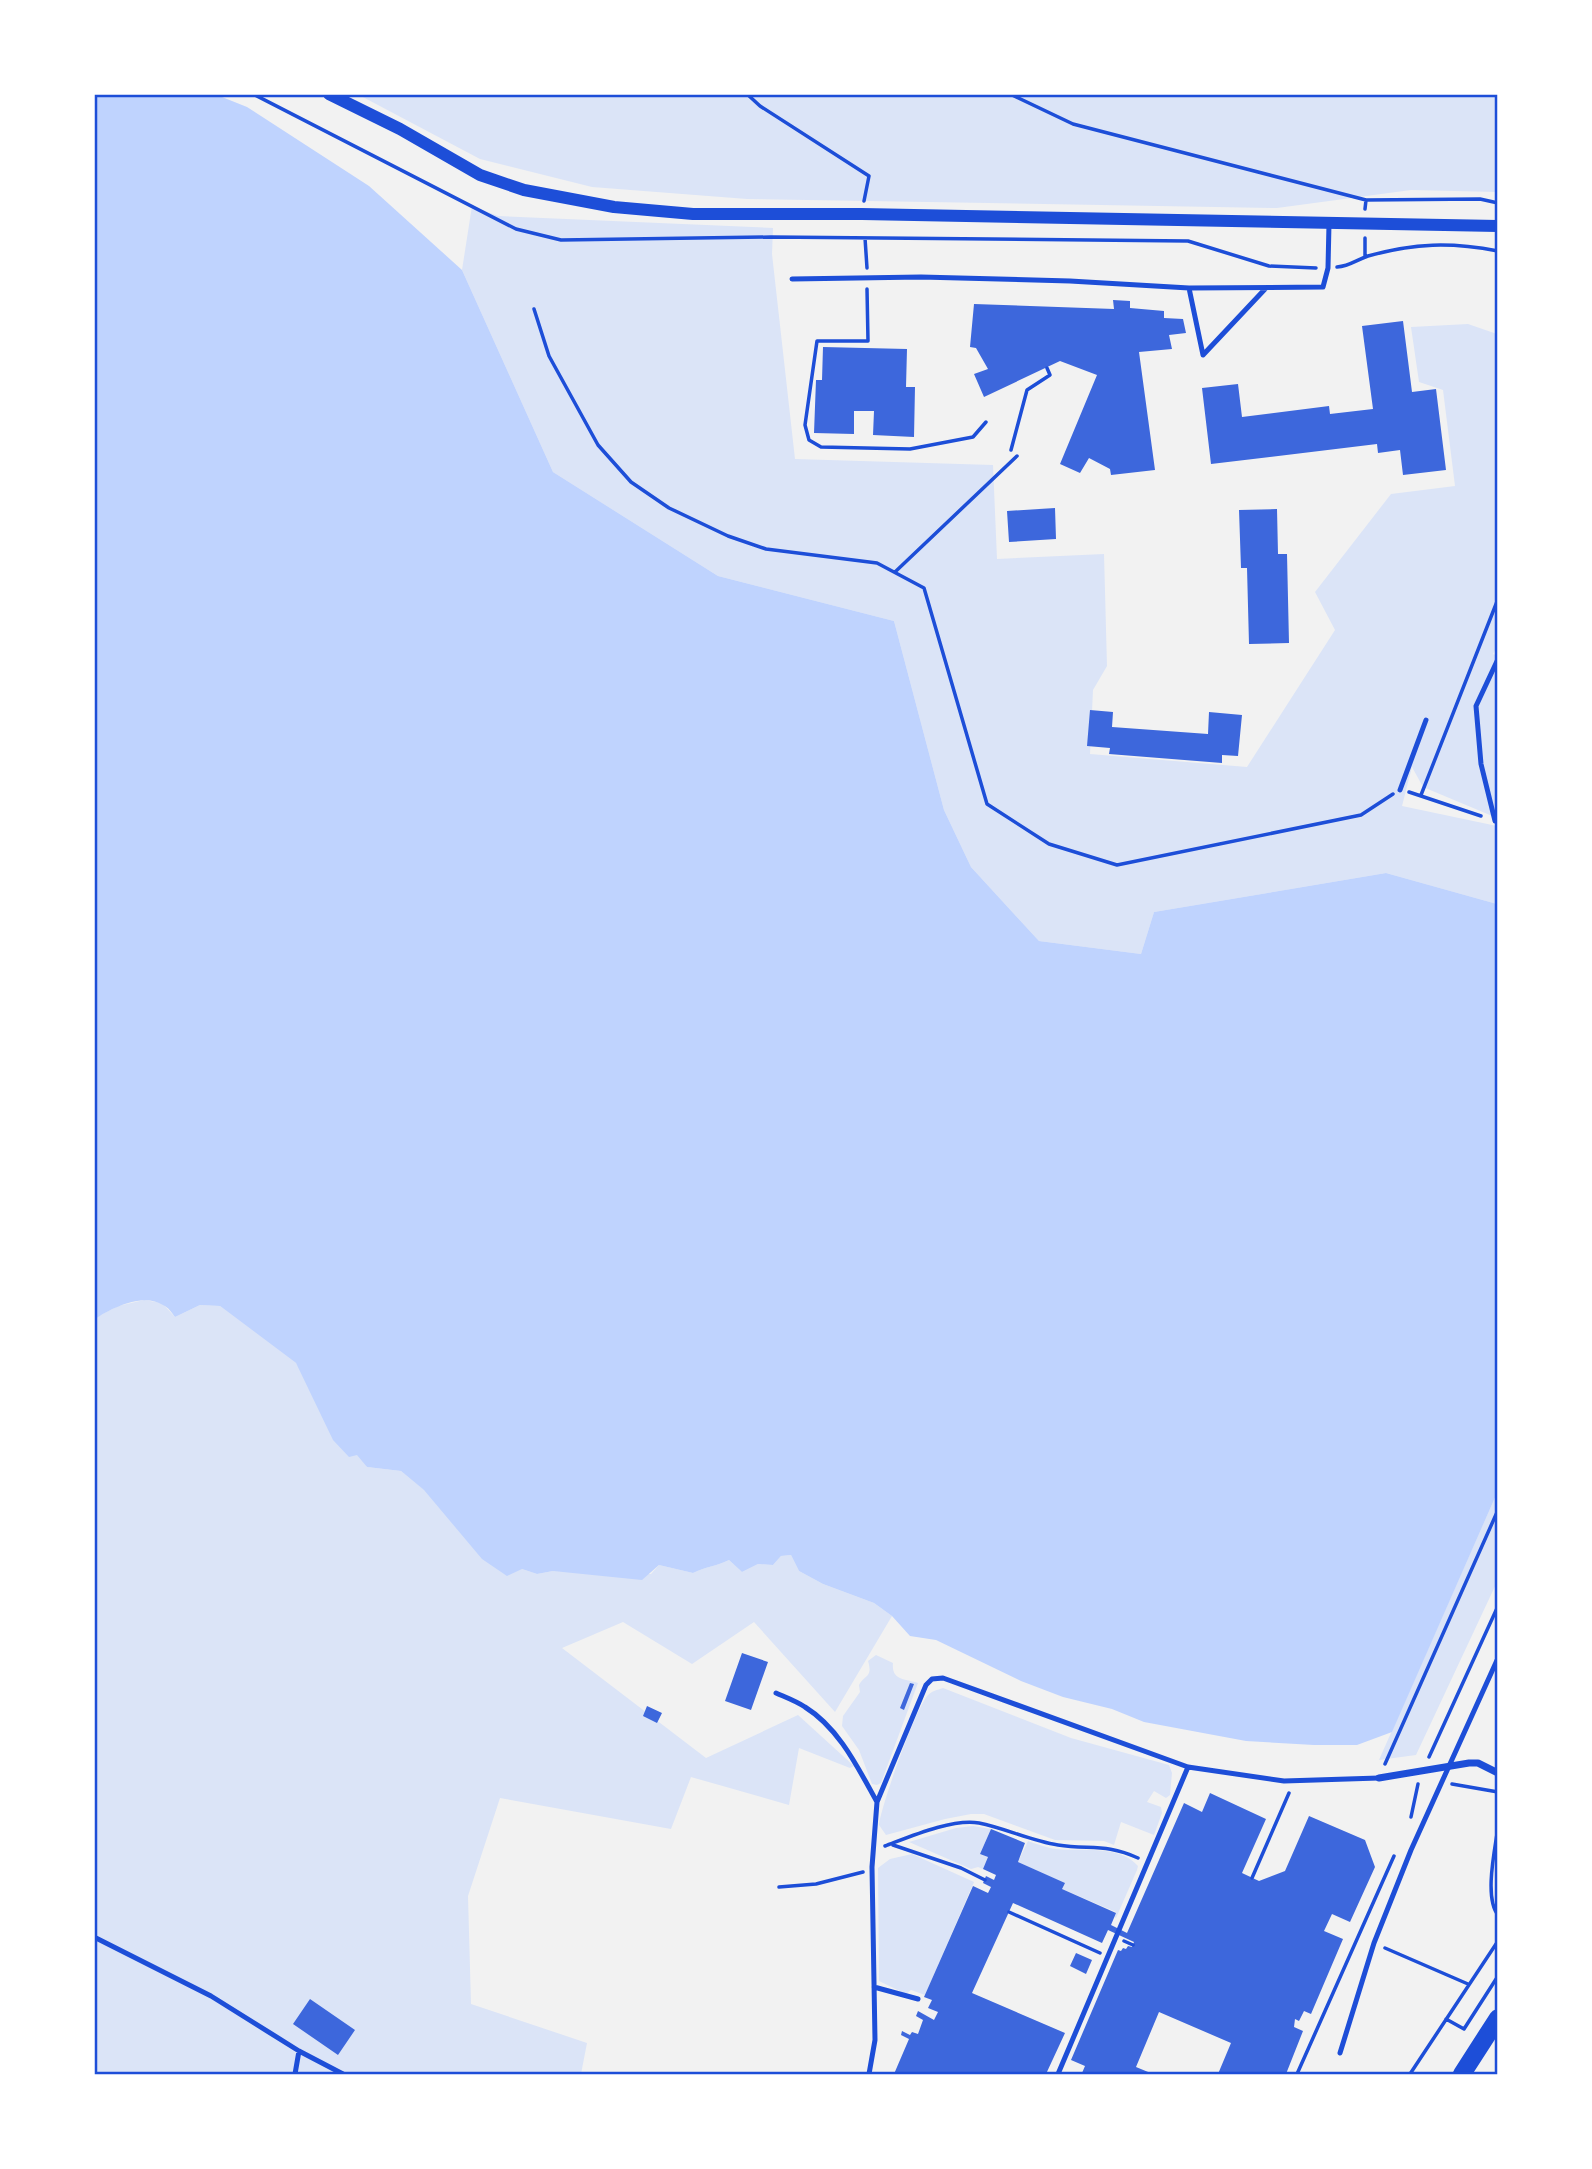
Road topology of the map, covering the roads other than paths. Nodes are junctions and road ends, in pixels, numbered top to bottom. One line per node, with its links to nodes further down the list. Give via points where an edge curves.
1 (329, 94): 2 (street, via 480,175 524,190 614,207 693,214)
2 (1329, 222): 3 (street); 6 (lane, via 1323,287)
3 (1497, 226)
4 (792, 279): 5 (lane, via 1070,281)
5 (1189, 288): 6 (lane); 6 (lane, via 1203,355)
6 (1266, 289)
7 (1497, 659): 10 (lane, via 1476,706 1481,764)
8 (1426, 720): 9 (lane)
9 (1400, 790)
10 (1494, 821)
11 (1497, 1658): 14 (lane)
12 (776, 1693): 17 (lane, via 806,1707 829,1726)
13 (1188, 1767): 16 (lane, via 1284,1781); 17 (lane, via 943,1678 932,1679); 27 (lane)
14 (1449, 1767): 15 (street, via 1478,1763); 16 (street); 23 (lane, via 1374,1943)
15 (1497, 1773)
16 (1379, 1778)
17 (877, 1802): 19 (lane, via 872,1870)
18 (94, 1937): 22 (lane, via 211,1996)
19 (874, 1987): 20 (lane); 26 (lane, via 875,2040)
20 (918, 1999)
21 (1497, 2018): 28 (main road)
22 (299, 2051): 24 (lane); 25 (lane)
23 (1340, 2053)
24 (295, 2074)
25 (343, 2074)
26 (869, 2074)
27 (1058, 2074)
28 (1462, 2074)

